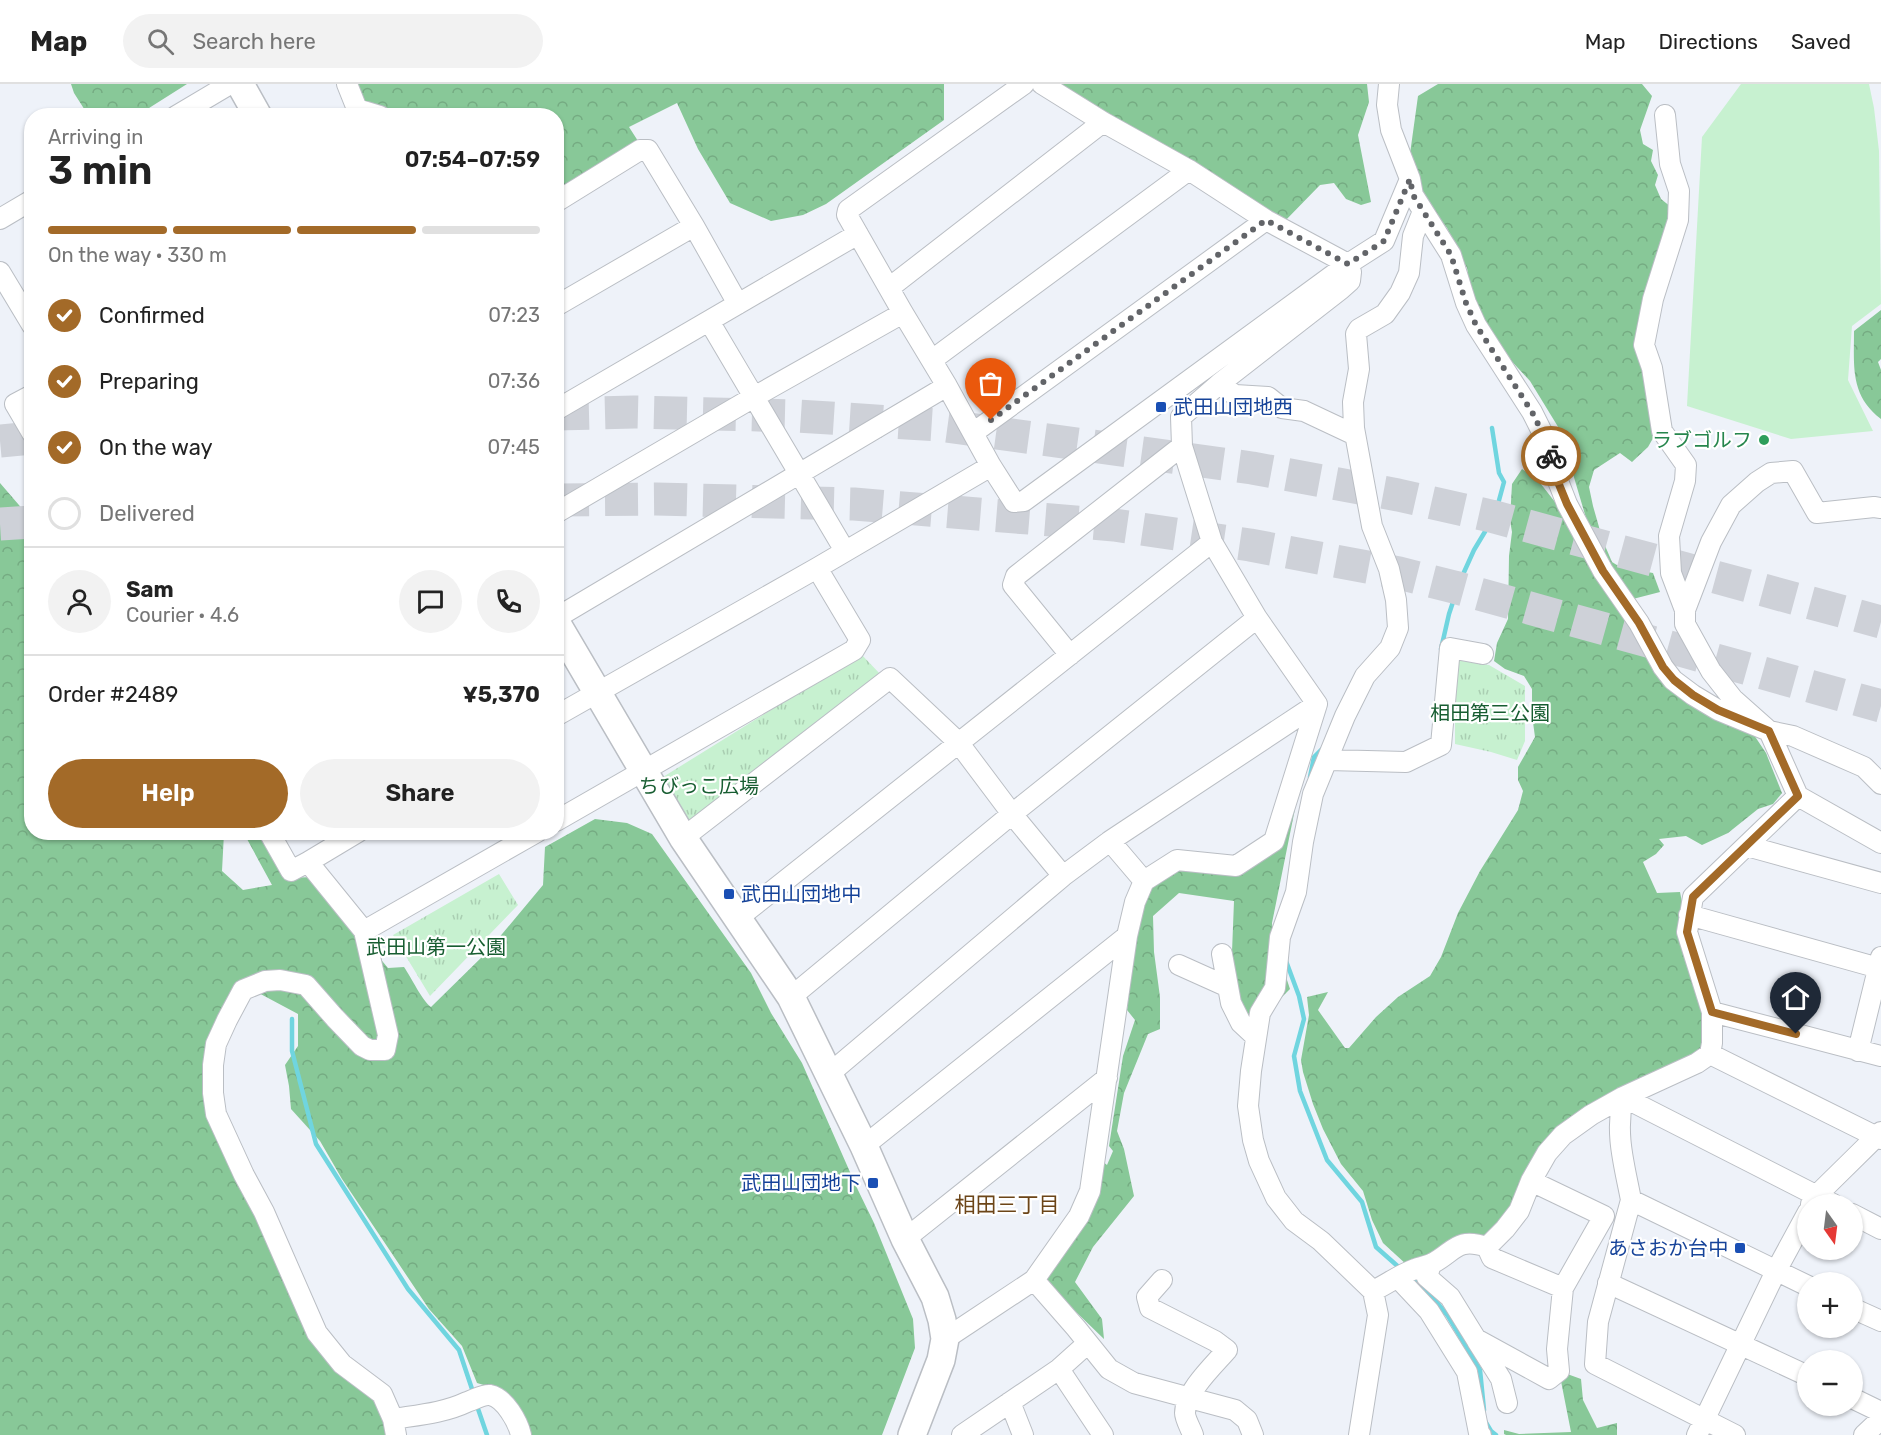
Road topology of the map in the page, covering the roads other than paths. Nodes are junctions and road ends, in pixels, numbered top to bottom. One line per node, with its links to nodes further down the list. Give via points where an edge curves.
1 (230, 84): 7 (street)
2 (240, 84): 8 (street)
3 (347, 84): 9 (street)
4 (1024, 84): 20 (street, via 848,210)
5 (1042, 84): 11 (street)
6 (1389, 84): 13 (street, via 1387,105 1392,130)
7 (190, 108)
8 (254, 108)
9 (351, 108)
10 (1665, 115): 46 (street, via 1670,164 1679,191 1678,220 1653,299 1644,345 1652,368 1662,431 1686,465 1669,536 1671,573)
11 (1103, 122): 12 (street); 23 (street)
12 (1189, 170): 18 (street); 29 (street)
13 (1410, 179): 16 (street, via 1413,195); 21 (street, via 1384,241)
14 (564, 194): 19 (street, via 640,150 648,150)
15 (24, 205): 17 (street)
16 (1423, 211): 37 (street, via 1413,236 1409,273 1401,293 1385,314 1357,331); 55 (street, via 1451,255 1476,325 1547,442 1567,504 1663,667 1693,695)
17 (0, 219)
18 (1266, 220): 21 (street); 36 (street)
19 (694, 226): 24 (street); 25 (street)
20 (858, 234): 23 (street); 25 (street)
21 (1348, 264): 30 (street, via 1350,281); 39 (street, via 1024,501 1014,502)
22 (0, 272): 26 (street)
23 (889, 288): 27 (street)
24 (564, 301)
25 (738, 304): 28 (street)
26 (24, 307)
27 (903, 313): 29 (street); 32 (street)
28 (709, 321): 32 (street); 34 (street)
29 (932, 360): 31 (street)
30 (1219, 384): 37 (street, via 1234,395 1269,397 1282,408 1304,411); 38 (street, via 1181,417)
31 (948, 386): 36 (street); 40 (street)
32 (754, 397): 40 (street); 41 (street)
33 (24, 399): 35 (street, via 15,404)
34 (564, 405)
35 (24, 419)
36 (973, 433): 39 (street)
37 (1355, 435): 57 (street, via 1372,526 1394,590 1398,628 1390,648 1365,676)
38 (1182, 446): 43 (street); 51 (street, via 1016,576 1013,585)
39 (991, 466): 44 (street)
40 (800, 475): 44 (street); 47 (street)
41 (564, 508)
42 (1881, 508): 46 (street, via 1817,513 1793,471 1771,473 1731,505)
43 (1212, 542): 48 (street); 51 (street)
44 (845, 551): 45 (street)
45 (816, 568): 52 (street); 58 (street, via 860,640 854,650)
46 (1685, 610): 55 (street, via 1684,624 1711,671 1733,699)
47 (564, 615)
48 (1257, 618): 53 (street); 61 (street)
49 (564, 634): 52 (street)
50 (1483, 654): 57 (street, via 1450,648 1441,745 1406,762)
51 (1070, 655): 56 (street)
52 (598, 692): 54 (street); 58 (street)
53 (1317, 704): 67 (street); 72 (street, via 1274,840 1236,866 1177,860)
54 (564, 711)
55 (1769, 731): 59 (street, via 1793,736 1864,767); 60 (street)
56 (958, 742): 61 (street); 63 (street, via 890,678); 75 (street)
57 (1328, 760): 84 (street, via 1313,794 1296,892 1280,937 1275,988 1260,1013)
58 (644, 771): 62 (street); 63 (street)
59 (1881, 784)
60 (1798, 796): 68 (street); 69 (street)
61 (1012, 814): 71 (street); 82 (street)
62 (564, 816)
63 (683, 838): 75 (street)
64 (274, 840): 70 (street, via 291,871)
65 (345, 840): 70 (street)
66 (523, 840): 76 (street)
67 (1110, 841): 71 (street); 72 (street)
68 (1881, 843)
69 (1747, 846): 73 (street); 74 (street, via 1693,897)
70 (308, 862): 76 (street)
71 (1063, 876): 88 (street)
72 (1144, 881): 77 (street)
73 (1881, 884)
74 (1689, 915): 79 (street); 83 (street, via 1687,932)
75 (738, 918): 82 (street)
76 (364, 931): 125 (street, via 388,1035 386,1050 362,1046 306,985 265,981 243,990 227,1020 216,1044 213,1093 216,1114 317,1333 342,1364 382,1394)
77 (1127, 936): 89 (street); 92 (street)
78 (1222, 954): 81 (street)
79 (1880, 963): 85 (street)
80 (1179, 965): 81 (street)
81 (1228, 987): 84 (street, via 1241,1023)
82 (791, 997): 88 (street)
83 (1712, 1012): 85 (street); 86 (street)
84 (1257, 1037): 110 (street, via 1248,1106 1259,1161 1276,1198 1294,1221)
85 (1858, 1051): 87 (street)
86 (1710, 1054): 90 (street, via 1697,1064); 91 (street)
87 (1881, 1056)
88 (829, 1074): 92 (street)
89 (1107, 1078): 100 (street); 105 (street, via 1090,1191 1079,1216)
90 (1623, 1097): 93 (street, via 1563,1135); 94 (street); 96 (street, via 1619,1135)
91 (1879, 1136): 95 (street)
92 (864, 1146): 100 (street)
93 (1531, 1181): 101 (street, via 1519,1211); 109 (street, via 1604,1216)
94 (1799, 1194)
95 (1826, 1194)
96 (1631, 1200): 103 (street); 108 (street)
97 (1863, 1220): 98 (street)
98 (1881, 1229)
99 (1797, 1237): 103 (street)
100 (905, 1239): 113 (street, via 935,1297)
101 (1487, 1247): 102 (street, via 1462,1244); 109 (street, via 1492,1258)
102 (1431, 1264): 104 (street); 114 (street, via 1427,1277 1450,1297)
103 (1776, 1271): 107 (street); 116 (street)
104 (1398, 1278): 110 (street); 135 (street, via 1429,1311 1467,1372)
105 (1034, 1280): 113 (street); 115 (street)
106 (1162, 1280): 119 (street, via 1148,1298 1150,1308 1227,1350 1196,1385)
107 (1797, 1281)
108 (1608, 1283): 116 (street); 126 (street, via 1598,1322 1595,1364)
109 (1563, 1288): 114 (street, via 1557,1349 1559,1371 1549,1379)
110 (1373, 1291): 134 (street, via 1378,1315)
111 (1863, 1313): 112 (street)
112 (1881, 1321)
113 (945, 1339): 128 (street, via 941,1360)
114 (1476, 1339): 121 (street, via 1502,1379)
115 (1088, 1343): 117 (street); 119 (street, via 1109,1370 1134,1383)
116 (1741, 1344): 118 (street); 126 (street)
117 (1059, 1369): 120 (street); 131 (street)
118 (1797, 1371)
119 (1190, 1398): 132 (street, via 1185,1413); 133 (street, via 1235,1410 1247,1420)
120 (1010, 1402): 129 (street); 130 (street)
121 (1507, 1403)
122 (1863, 1403): 123 (street)
123 (1881, 1412)
124 (1881, 1419): 137 (street)
125 (395, 1427): 127 (street, via 489,1395 509,1409)
126 (1701, 1428): 136 (street)
127 (521, 1435)
128 (912, 1435)
129 (962, 1435)
130 (1023, 1435)
131 (1103, 1435)
132 (1194, 1435)
133 (1253, 1435)
134 (1359, 1435)
135 (1481, 1435)
136 (1736, 1435)
137 (1864, 1435)

